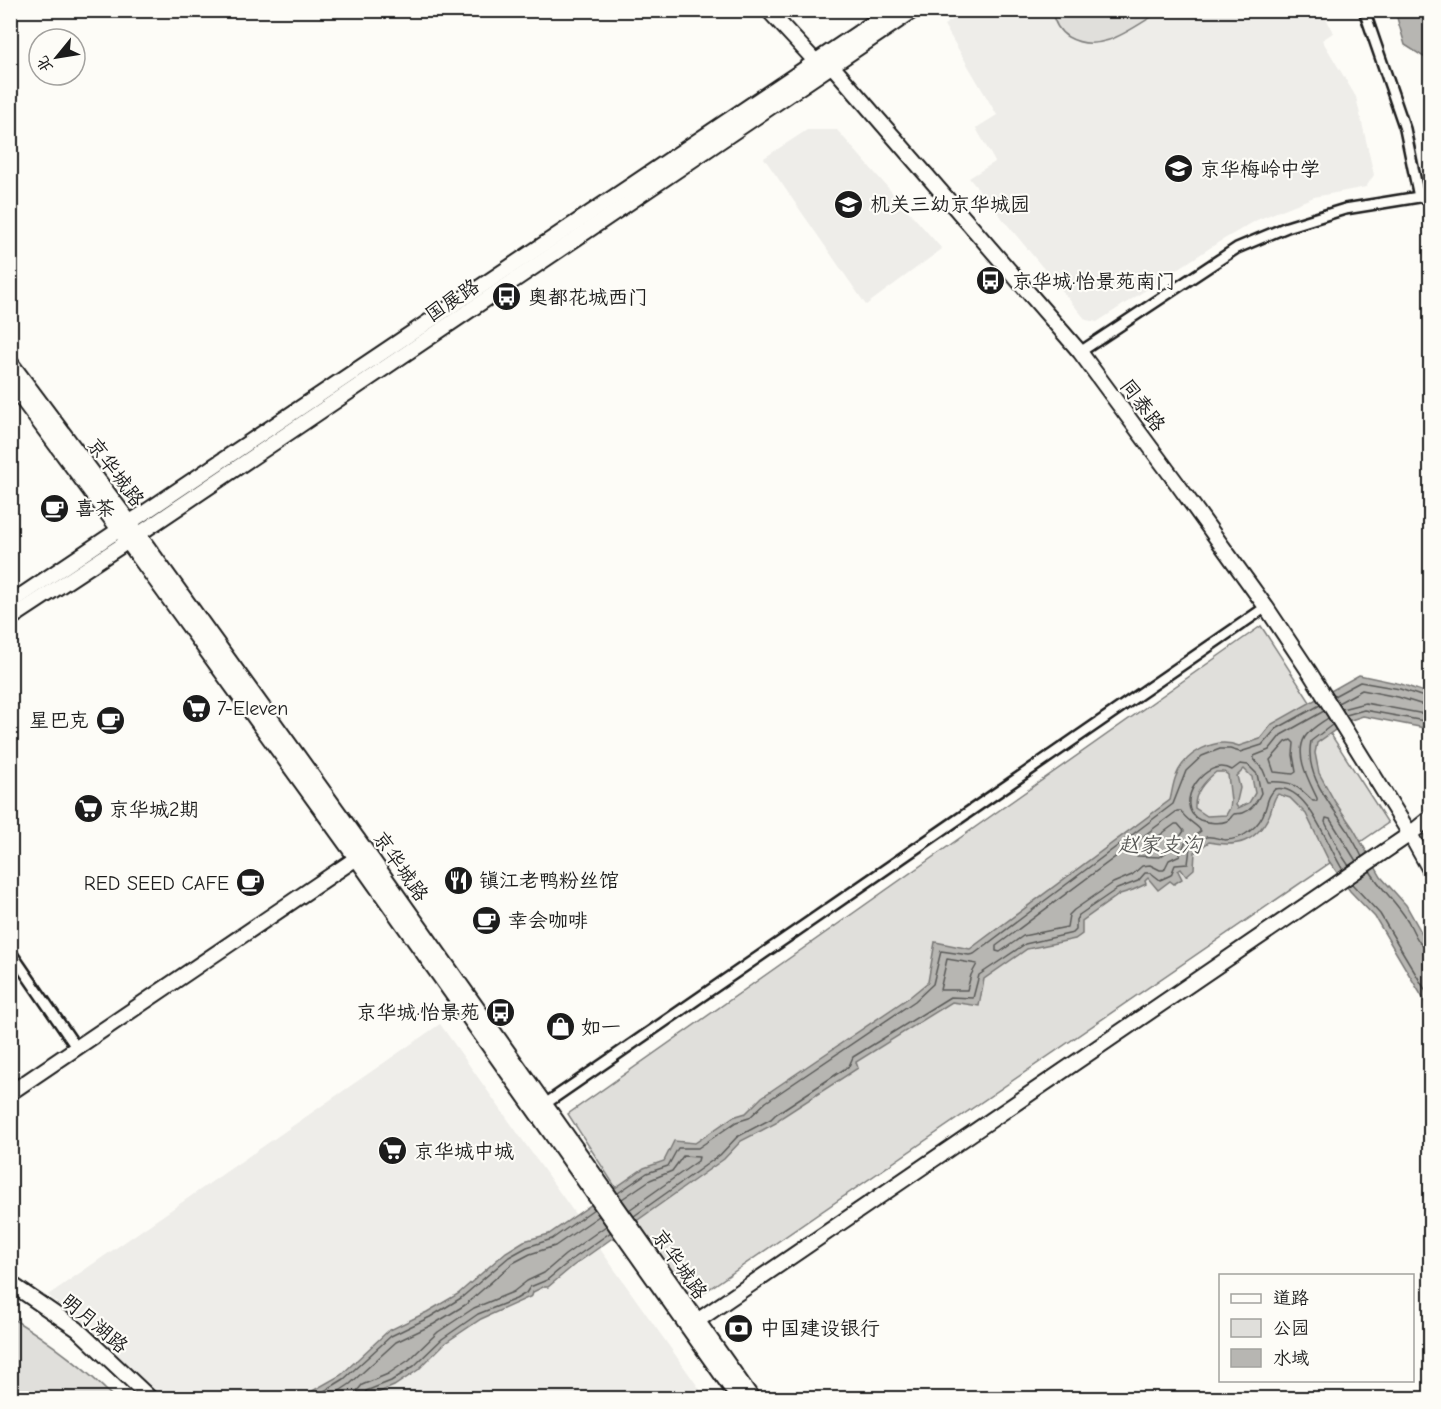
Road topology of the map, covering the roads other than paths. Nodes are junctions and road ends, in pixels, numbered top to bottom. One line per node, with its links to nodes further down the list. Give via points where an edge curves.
1 (768, 10): 5 (street)
2 (892, 10): 5 (street, 国展路)
3 (914, 10): 6 (street, 国展路)
4 (1364, 10): 7 (street, via 1405,129)
5 (816, 62): 6 (street); 12 (street, 国展路)
6 (833, 67): 9 (street, 同泰路); 12 (street, 国展路)
7 (1419, 197): 8 (street); 9 (street, via 1345,209 1237,248)
8 (1431, 197)
9 (1080, 352): 14 (street, 同泰路)
10 (10, 362): 12 (street, 京华城路)
11 (10, 383): 12 (street, 京华城路)
12 (129, 533): 13 (street, 国展路); 15 (street, 国展路); 18 (street, 京华城路)
13 (10, 603)
14 (1266, 607): 17 (street, 同泰路); 23 (street)
15 (10, 619)
16 (1431, 818): 17 (street)
17 (1410, 834): 19 (street, 同泰路); 27 (street)
18 (362, 855): 21 (street); 23 (street, 京华城路); 24 (street, 京华城路)
19 (1431, 870)
20 (10, 951): 21 (street)
21 (76, 1047): 22 (street)
22 (10, 1093)
23 (545, 1104): 24 (street, 京华城路)
24 (591, 1180): 25 (street, 京华城路)
25 (642, 1253): 27 (street, 京华城路); 29 (street, 京华城路)
26 (10, 1283): 28 (street, 明月湖路, via 77,1329)
27 (697, 1321): 30 (street, 京华城路)
28 (150, 1398)
29 (738, 1398)
30 (752, 1398)

